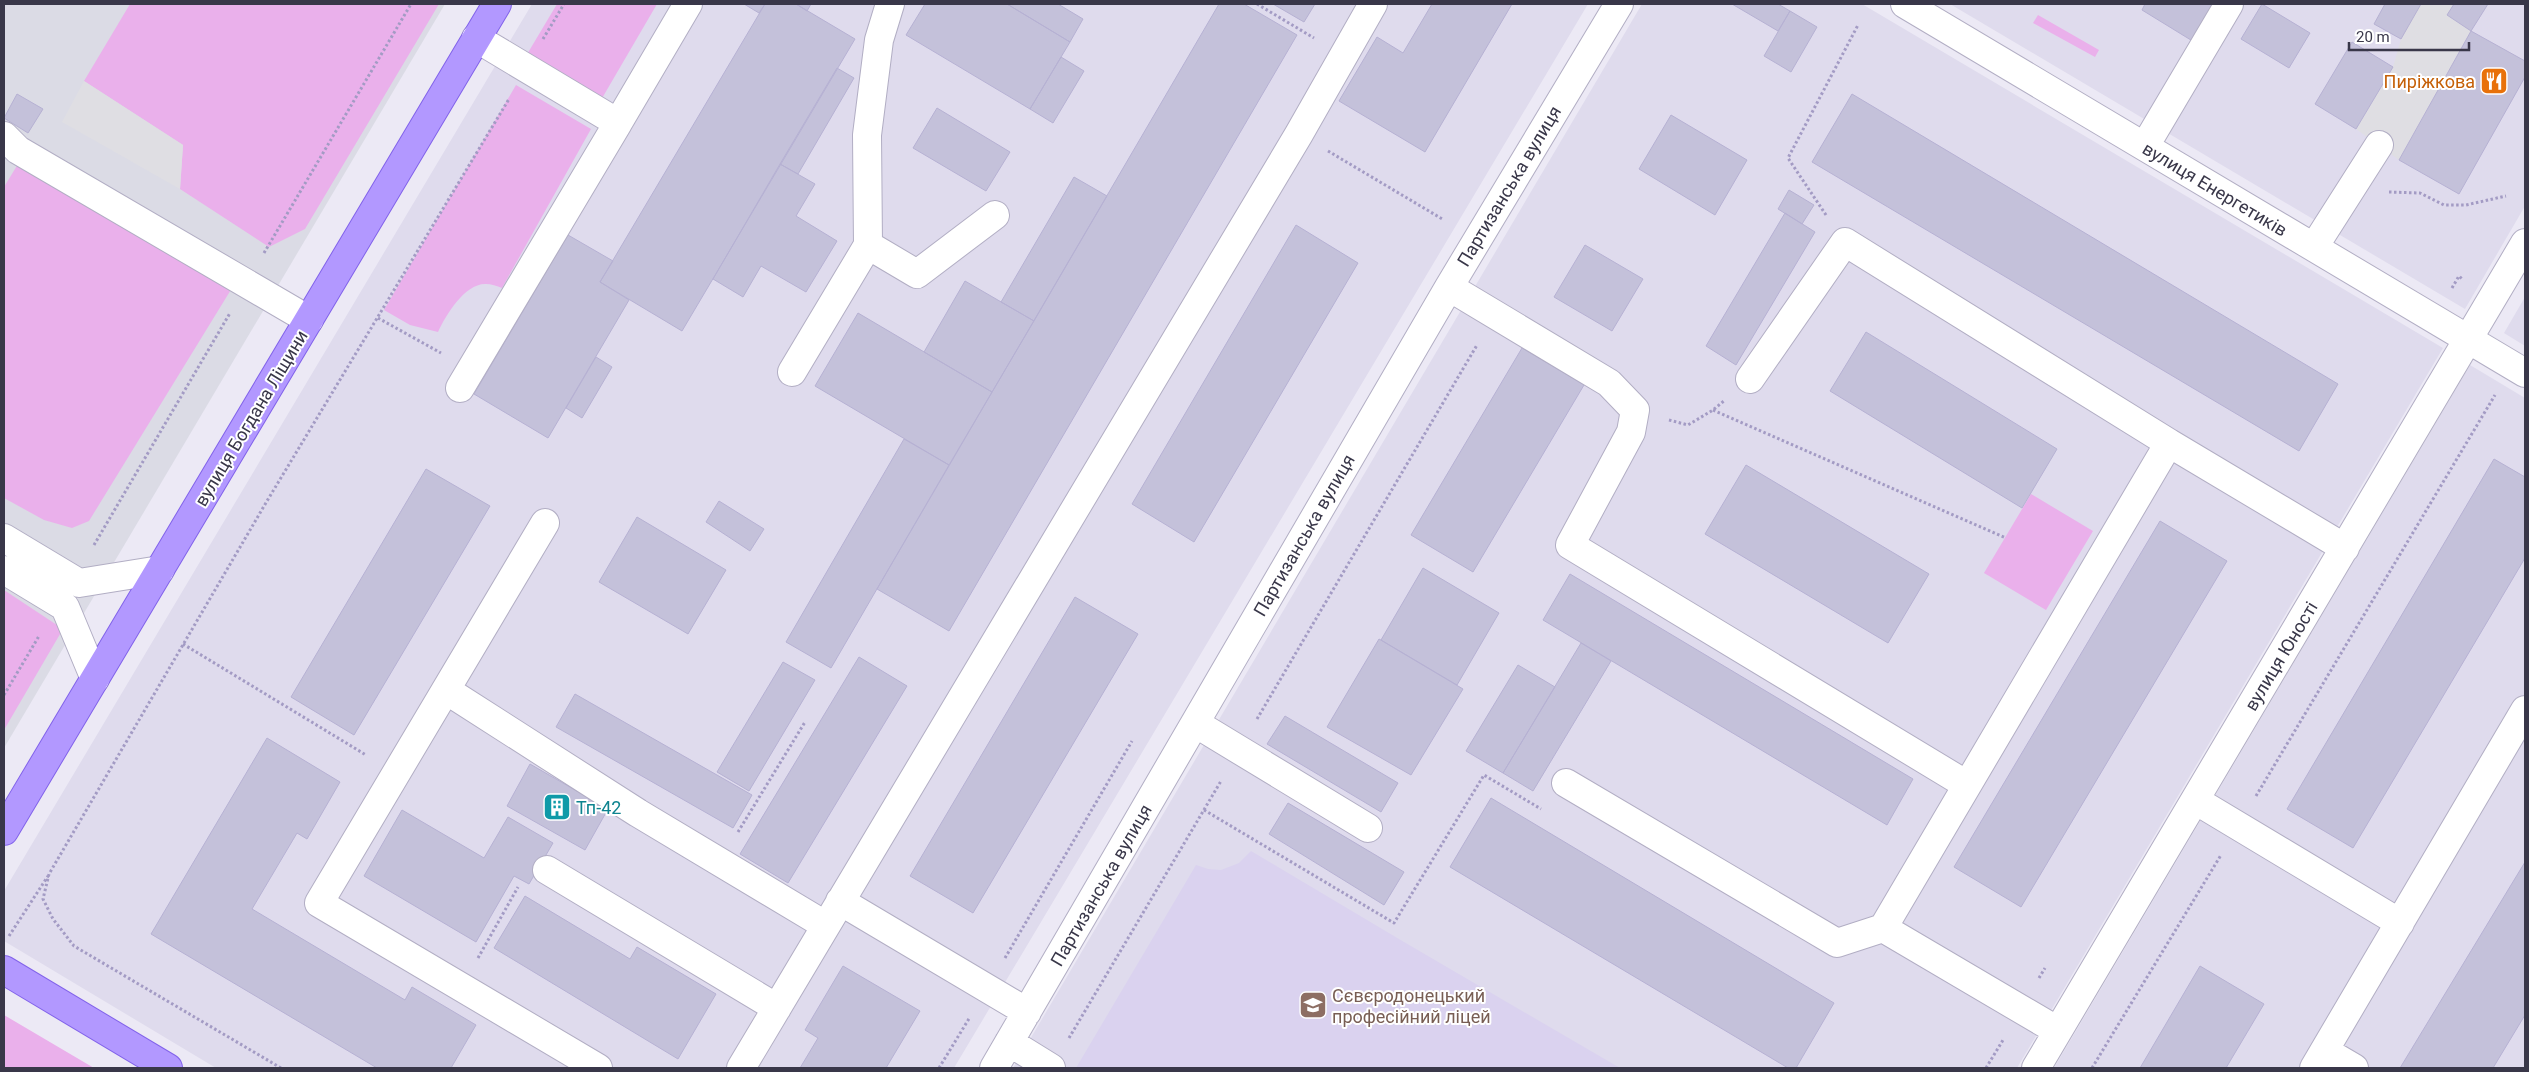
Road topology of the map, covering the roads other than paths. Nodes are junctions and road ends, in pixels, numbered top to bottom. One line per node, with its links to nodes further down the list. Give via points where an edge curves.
1 (497, 4): 8 (main road, вулиця Богдана Ліщини)
2 (688, 4): 9 (street)
3 (890, 4): 15 (street, via 878,40 867,135)
4 (1374, 4): 40 (street)
5 (1619, 4): 17 (street, Партизанська вулиця)
6 (1906, 4): 12 (street, вулиця Енергетиків)
7 (2229, 4): 12 (street)
8 (476, 38): 9 (street); 18 (main road, вулиця Богдана Ліщини)
9 (618, 123): 22 (street)
10 (4, 136): 18 (street, via 18,150)
11 (2379, 145): 16 (street)
12 (2145, 146): 16 (street, вулиця Енергетиків)
13 (995, 215): 15 (street, via 917,274)
14 (2525, 243): 19 (street, вулиця Юності)
15 (868, 245): 20 (street)
16 (2314, 247): 19 (street, вулиця Енергетиків)
17 (1449, 287): 33 (street, Партизанська вулиця); 35 (street, via 1609,383 1635,410 1631,432 1570,545)
18 (309, 320): 29 (main road, вулиця Богдана Ліщини)
19 (2468, 339): 21 (street, вулиця Енергетиків); 27 (street, вулиця Юності)
20 (792, 372)
21 (2525, 373)
22 (466, 379)
23 (1750, 379): 24 (street, via 1844,242)
24 (2168, 443): 27 (street); 35 (street)
25 (545, 523): 31 (street)
26 (4, 538): 29 (street, via 80,583)
27 (2344, 548): 36 (street, вулиця Юності)
28 (4, 570): 30 (street, via 65,607)
29 (160, 570): 30 (main road, вулиця Богдана Ліщини)
30 (94, 679): 38 (main road, вулиця Богдана Ліщини)
31 (446, 690): 42 (street, via 638,813); 51 (street, via 319,903)
32 (2523, 718): 41 (street)
33 (1195, 723): 37 (street); 46 (street, Партизанська вулиця)
34 (1566, 783): 43 (street, via 1837,943)
35 (1967, 785): 43 (street)
36 (2195, 800): 41 (street); 47 (street, вулиця Юності)
37 (1368, 828)
38 (4, 831)
39 (547, 870): 45 (street)
40 (840, 901): 42 (street); 46 (street)
41 (2400, 923): 49 (street)
42 (826, 925): 45 (street)
43 (1883, 928): 47 (street)
44 (4, 970): 50 (main road)
45 (777, 1008): 52 (street)
46 (1027, 1012): 48 (street, Партизанська вулиця)
47 (2058, 1031): 55 (street, вулиця Юності)
48 (1009, 1042): 53 (street, Партизанська вулиця); 54 (street)
49 (2319, 1060): 56 (street)
50 (168, 1068)
51 (598, 1068)
52 (741, 1068)
53 (994, 1068)
54 (1051, 1068)
55 (2036, 1068)
56 (2354, 1068)

